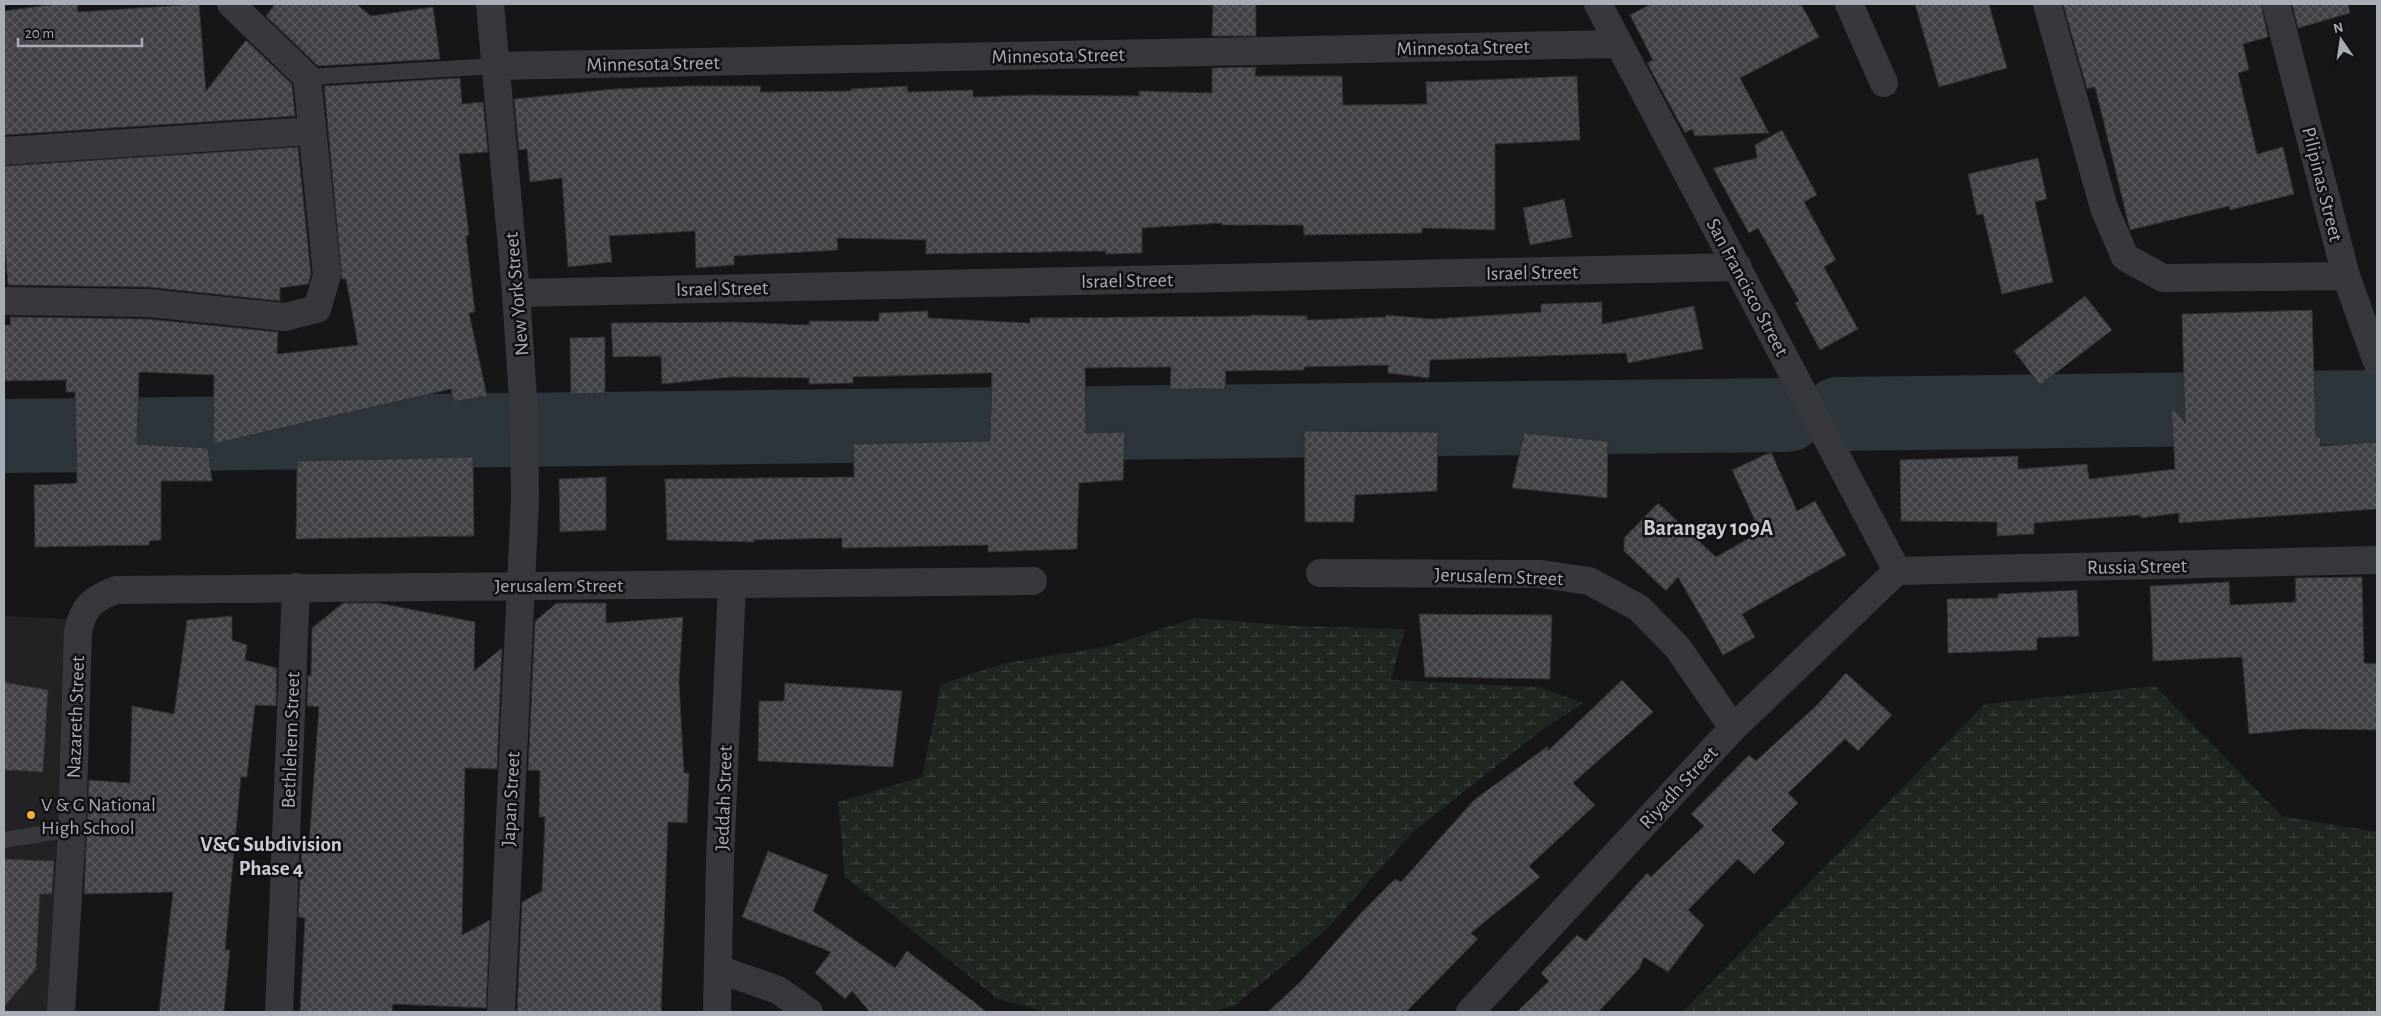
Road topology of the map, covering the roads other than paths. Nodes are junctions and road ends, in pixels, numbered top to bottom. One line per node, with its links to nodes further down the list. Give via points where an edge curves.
1 (231, 4): 9 (street)
2 (490, 4): 8 (street, New York Street)
3 (1598, 4): 7 (street, San Francisco Street)
4 (1849, 4): 10 (street)
5 (2047, 4): 14 (street, via 2104,208 2125,257 2163,278)
6 (2276, 4): 14 (street, Pilipinas Street)
7 (1619, 44): 8 (street, Minnesota Street); 13 (street, San Francisco Street)
8 (497, 66): 9 (lane); 15 (street, New York Street)
9 (307, 77): 11 (street)
10 (1884, 83)
11 (311, 131): 12 (street); 16 (street, via 327,275 317,309 285,316 148,302)
12 (4, 151)
13 (1738, 268): 15 (street, Israel Street); 19 (street, San Francisco Street)
14 (2346, 276): 17 (street, Pilipinas Street)
15 (516, 293): 23 (street, New York Street, via 524,413 525,499)
16 (4, 301)
17 (2377, 362)
18 (2377, 560): 19 (street, Russia Street)
19 (1897, 571): 26 (street, Riyadh Street)
20 (1320, 573): 26 (street, Jerusalem Street, via 1540,574 1589,581 1638,608 1678,648)
21 (1033, 581): 22 (street, Jerusalem Street)
22 (732, 584): 23 (street, Jerusalem Street); 29 (street, Jeddah Street)
23 (520, 585): 24 (street, Jerusalem Street); 32 (street, Japan Street)
24 (296, 587): 25 (street, Jerusalem Street, via 116,590); 31 (street, Bethlehem Street)
25 (89, 605): 27 (street, Nazareth Street, via 81,616 78,632)
26 (1733, 728): 35 (street, Riyadh Street)
27 (72, 829): 28 (lane); 30 (street, Nazareth Street)
28 (4, 840)
29 (718, 969): 33 (street, Jeddah Street); 34 (street, via 778,990)
30 (61, 1012)
31 (279, 1012)
32 (501, 1012)
33 (717, 1012)
34 (809, 1012)
35 (1470, 1012)

